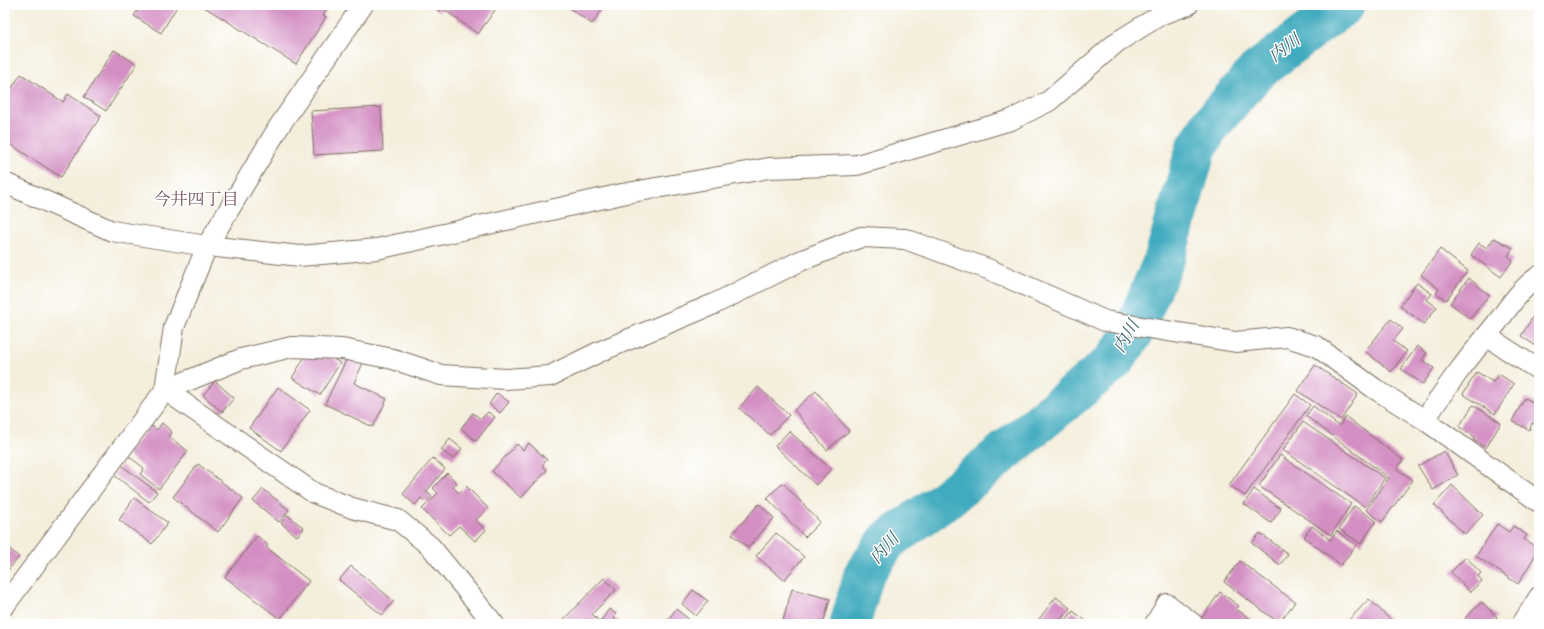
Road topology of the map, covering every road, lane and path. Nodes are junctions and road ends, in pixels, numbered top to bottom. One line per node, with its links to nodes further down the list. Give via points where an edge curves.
1 (363, 5): 4 (street, via 280,125)
2 (1188, 5): 4 (street, via 1162,14 1118,42 1049,101 1011,120 857,165 769,168 629,192 377,249 300,256)
3 (5, 183): 4 (street, via 112,231)
4 (207, 246): 8 (street, via 174,327)
5 (1539, 276): 6 (street, via 1528,284)
6 (1486, 336): 7 (street); 9 (street, via 1441,394)
7 (1539, 370)
8 (165, 390): 9 (street, via 241,359 292,347 342,349 394,359 441,376 506,379 550,376 601,351 714,304 800,261 861,237 906,239 988,269 1105,321 1236,342 1287,337 1316,346 1375,389); 12 (street); 13 (street, via 314,493 352,508 398,520 431,547)
9 (1425, 420): 10 (street)
10 (1539, 502)
11 (1539, 597): 16 (street)
12 (5, 605)
13 (494, 624)
14 (1155, 624): 15 (street, via 1167,604)
15 (1193, 624)
16 (1522, 624)

